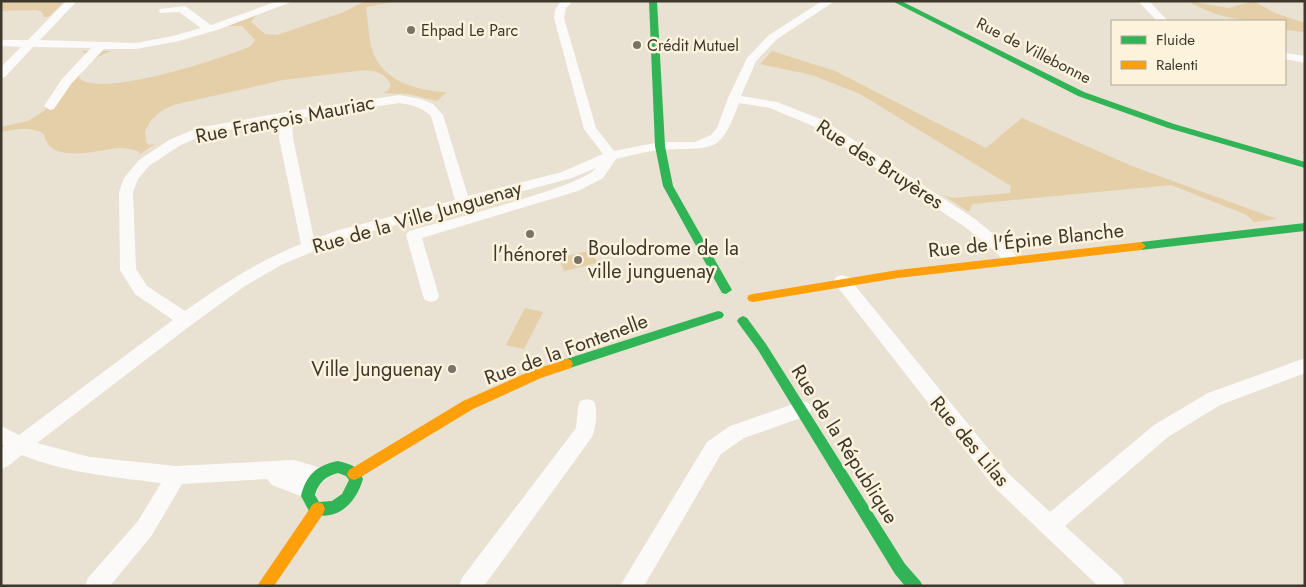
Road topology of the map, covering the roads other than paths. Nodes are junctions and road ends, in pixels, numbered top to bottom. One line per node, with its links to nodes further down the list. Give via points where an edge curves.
1 (80, 1): 8 (street)
2 (289, 1): 11 (street)
3 (568, 1): 22 (street, via 559,10 560,18 590,129)
4 (653, 1): 21 (street)
5 (830, 1): 18 (street, via 773,37 751,60)
6 (895, 1): 23 (street, Rue de Villebonne, via 1081,94 1171,126)
7 (1142, 1): 10 (street)
8 (69, 6): 13 (street)
9 (164, 11): 11 (street, via 181,8)
10 (1162, 20)
11 (208, 28): 14 (street, via 156,44)
12 (1, 43): 13 (street)
13 (31, 43): 14 (street); 17 (street)
14 (101, 45): 19 (street, via 66,82)
15 (1286, 56): 16 (street)
16 (1305, 60)
17 (1, 74)
18 (734, 98): 21 (street, Rue de la Ville Junguenay, via 724,129 716,138 695,146); 27 (street, Rue des Bruyères, via 773,105 818,123 970,223)
19 (50, 106)
20 (286, 116): 24 (street, Rue François Mauriac, via 399,99 429,107 437,115); 26 (street, via 286,138); 32 (street, Rue François Mauriac, via 202,131 156,154 131,178 126,192 128,270 141,290)
21 (660, 146): 22 (street, Rue de la Ville Junguenay); 31 (street, via 668,186)
22 (611, 156): 24 (street, Rue de la Ville Junguenay, via 567,175); 29 (street, via 598,175 573,188 414,235)
23 (1305, 165)
24 (462, 203): 26 (street, Rue de la Ville Junguenay)
25 (1305, 227): 27 (street, Rue de l'Épine Blanche)
26 (309, 246): 32 (street, Rue de la Ville Junguenay, via 239,282)
27 (1011, 260): 28 (street, Rue de l'Épine Blanche)
28 (842, 281): 30 (street, Rue de l'Épine Blanche); 44 (street, Rue des Lilas, via 1001,480)
29 (431, 296)
30 (749, 300): 31 (street); 33 (street)
31 (719, 301): 33 (street, via 730,321); 40 (street, Rue de la Fontenelle, via 537,374 468,406)
32 (185, 320): 38 (street, Rue de la Ville Junguenay)
33 (743, 321): 36 (street, Rue de la République)
34 (1305, 365): 44 (street, via 1214,399 1161,431)
35 (587, 407): 47 (street, via 584,431)
36 (802, 409): 48 (street, via 737,432 714,448); 49 (street, Rue de la République, via 900,569)
37 (1, 434): 38 (street)
38 (19, 445): 39 (street, Rue de la Ville Junguenay); 41 (street, via 47,456 90,466)
39 (1, 460)
40 (354, 474): 42 (street, via 338,467 324,471); 43 (street, via 355,489 346,502 332,509)
41 (176, 475): 42 (street, via 272,470 278,478); 45 (street, via 145,528)
42 (313, 483): 43 (street, via 310,501)
43 (318, 509): 46 (street)
44 (1050, 526): 50 (street, Rue des Lilas)
45 (96, 586)
46 (265, 586)
47 (470, 586)
48 (632, 586)
49 (915, 586)
50 (1114, 586)

